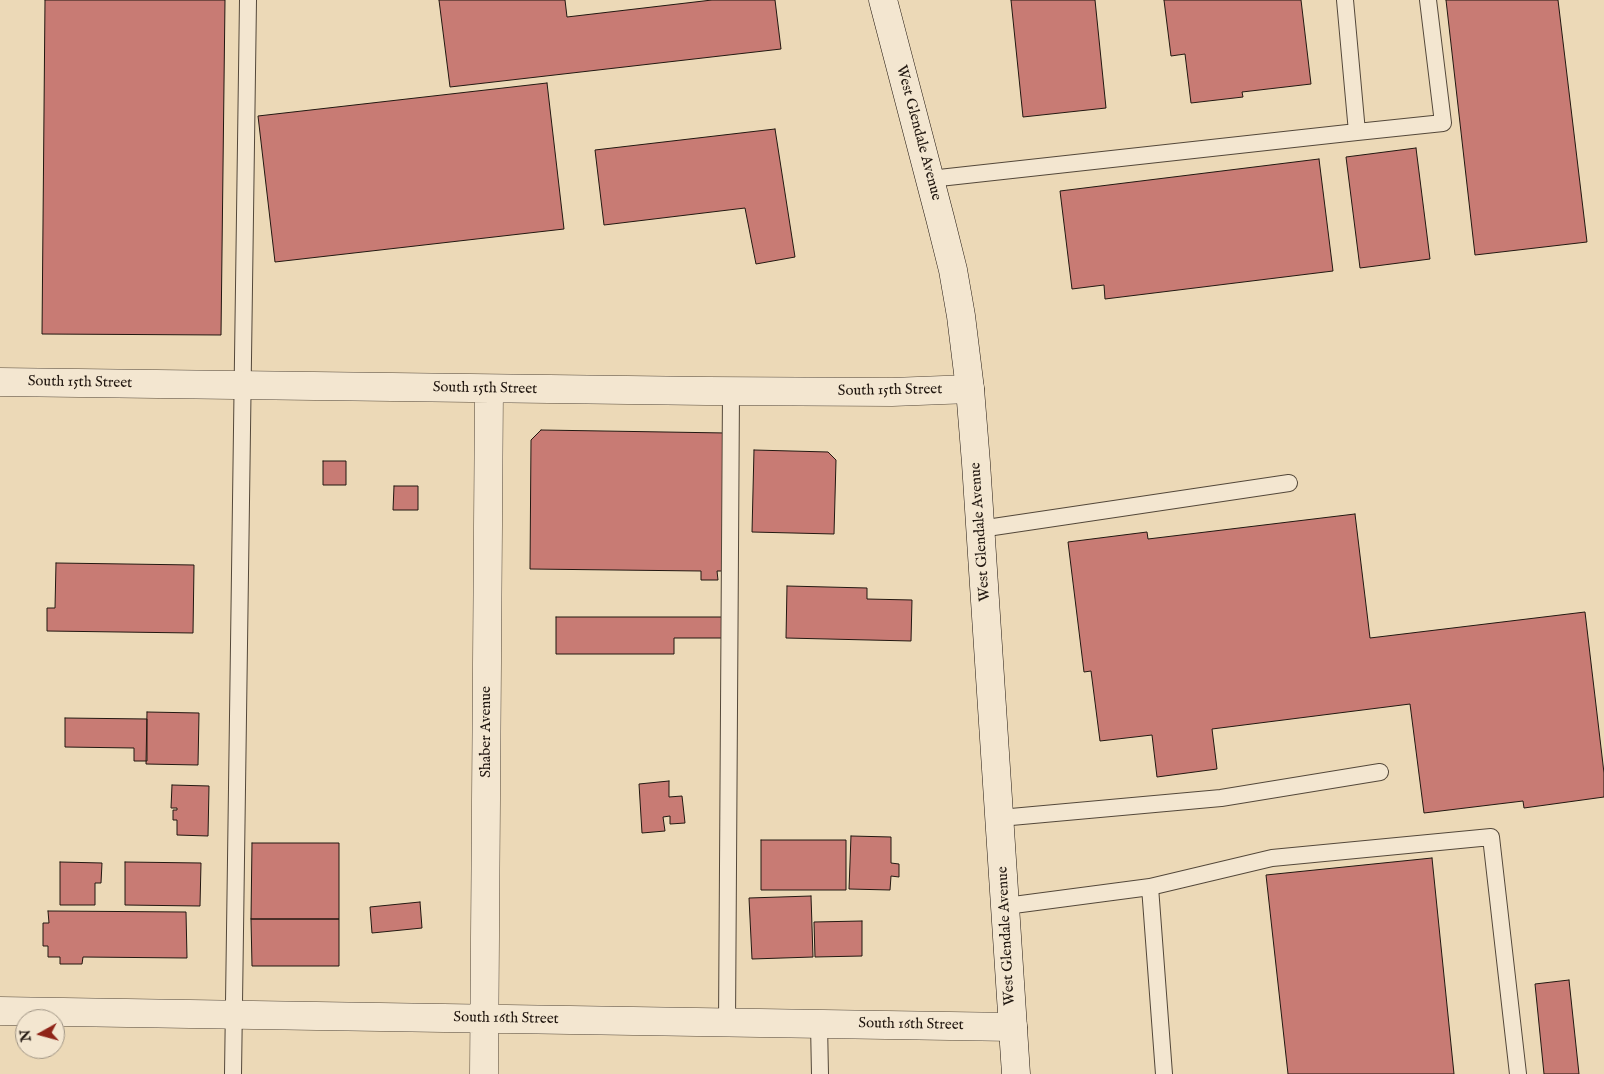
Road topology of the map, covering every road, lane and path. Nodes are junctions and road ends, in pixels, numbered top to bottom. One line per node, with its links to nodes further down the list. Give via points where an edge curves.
1 (248, 0): 8 (lane)
2 (883, 0): 6 (street, West Glendale Avenue)
3 (1345, 0): 5 (lane)
4 (1428, 0): 5 (lane, via 1443,123)
5 (1357, 132): 6 (lane)
6 (930, 179): 9 (street, West Glendale Avenue, via 953,270)
7 (0, 382): 8 (street, South 15th Street)
8 (244, 385): 10 (street, South 15th Street); 19 (lane)
9 (970, 388): 11 (street, South 15th Street, via 892,392); 13 (street, West Glendale Avenue)
10 (489, 389): 11 (street, South 15th Street); 20 (street, Shaber Avenue)
11 (731, 391): 21 (lane)
12 (1289, 483): 13 (lane)
13 (980, 529): 15 (street, West Glendale Avenue)
14 (1380, 772): 15 (lane, via 1221,798)
15 (1000, 818): 17 (street, West Glendale Avenue)
16 (1150, 888): 17 (lane); 28 (lane); 29 (lane, via 1272,858 1491,837)
17 (1006, 906): 23 (street, West Glendale Avenue)
18 (0, 1011): 19 (street, South 16th Street)
19 (234, 1015): 20 (street, South 16th Street); 24 (lane)
20 (485, 1018): 21 (street, South 16th Street); 25 (street, Shaber Avenue)
21 (727, 1023): 22 (street, South 16th Street)
22 (819, 1024): 23 (street, South 16th Street); 26 (lane)
23 (1013, 1027): 27 (street, West Glendale Avenue)
24 (233, 1074)
25 (484, 1074)
26 (820, 1074)
27 (1016, 1074)
28 (1164, 1074)
29 (1518, 1074)

